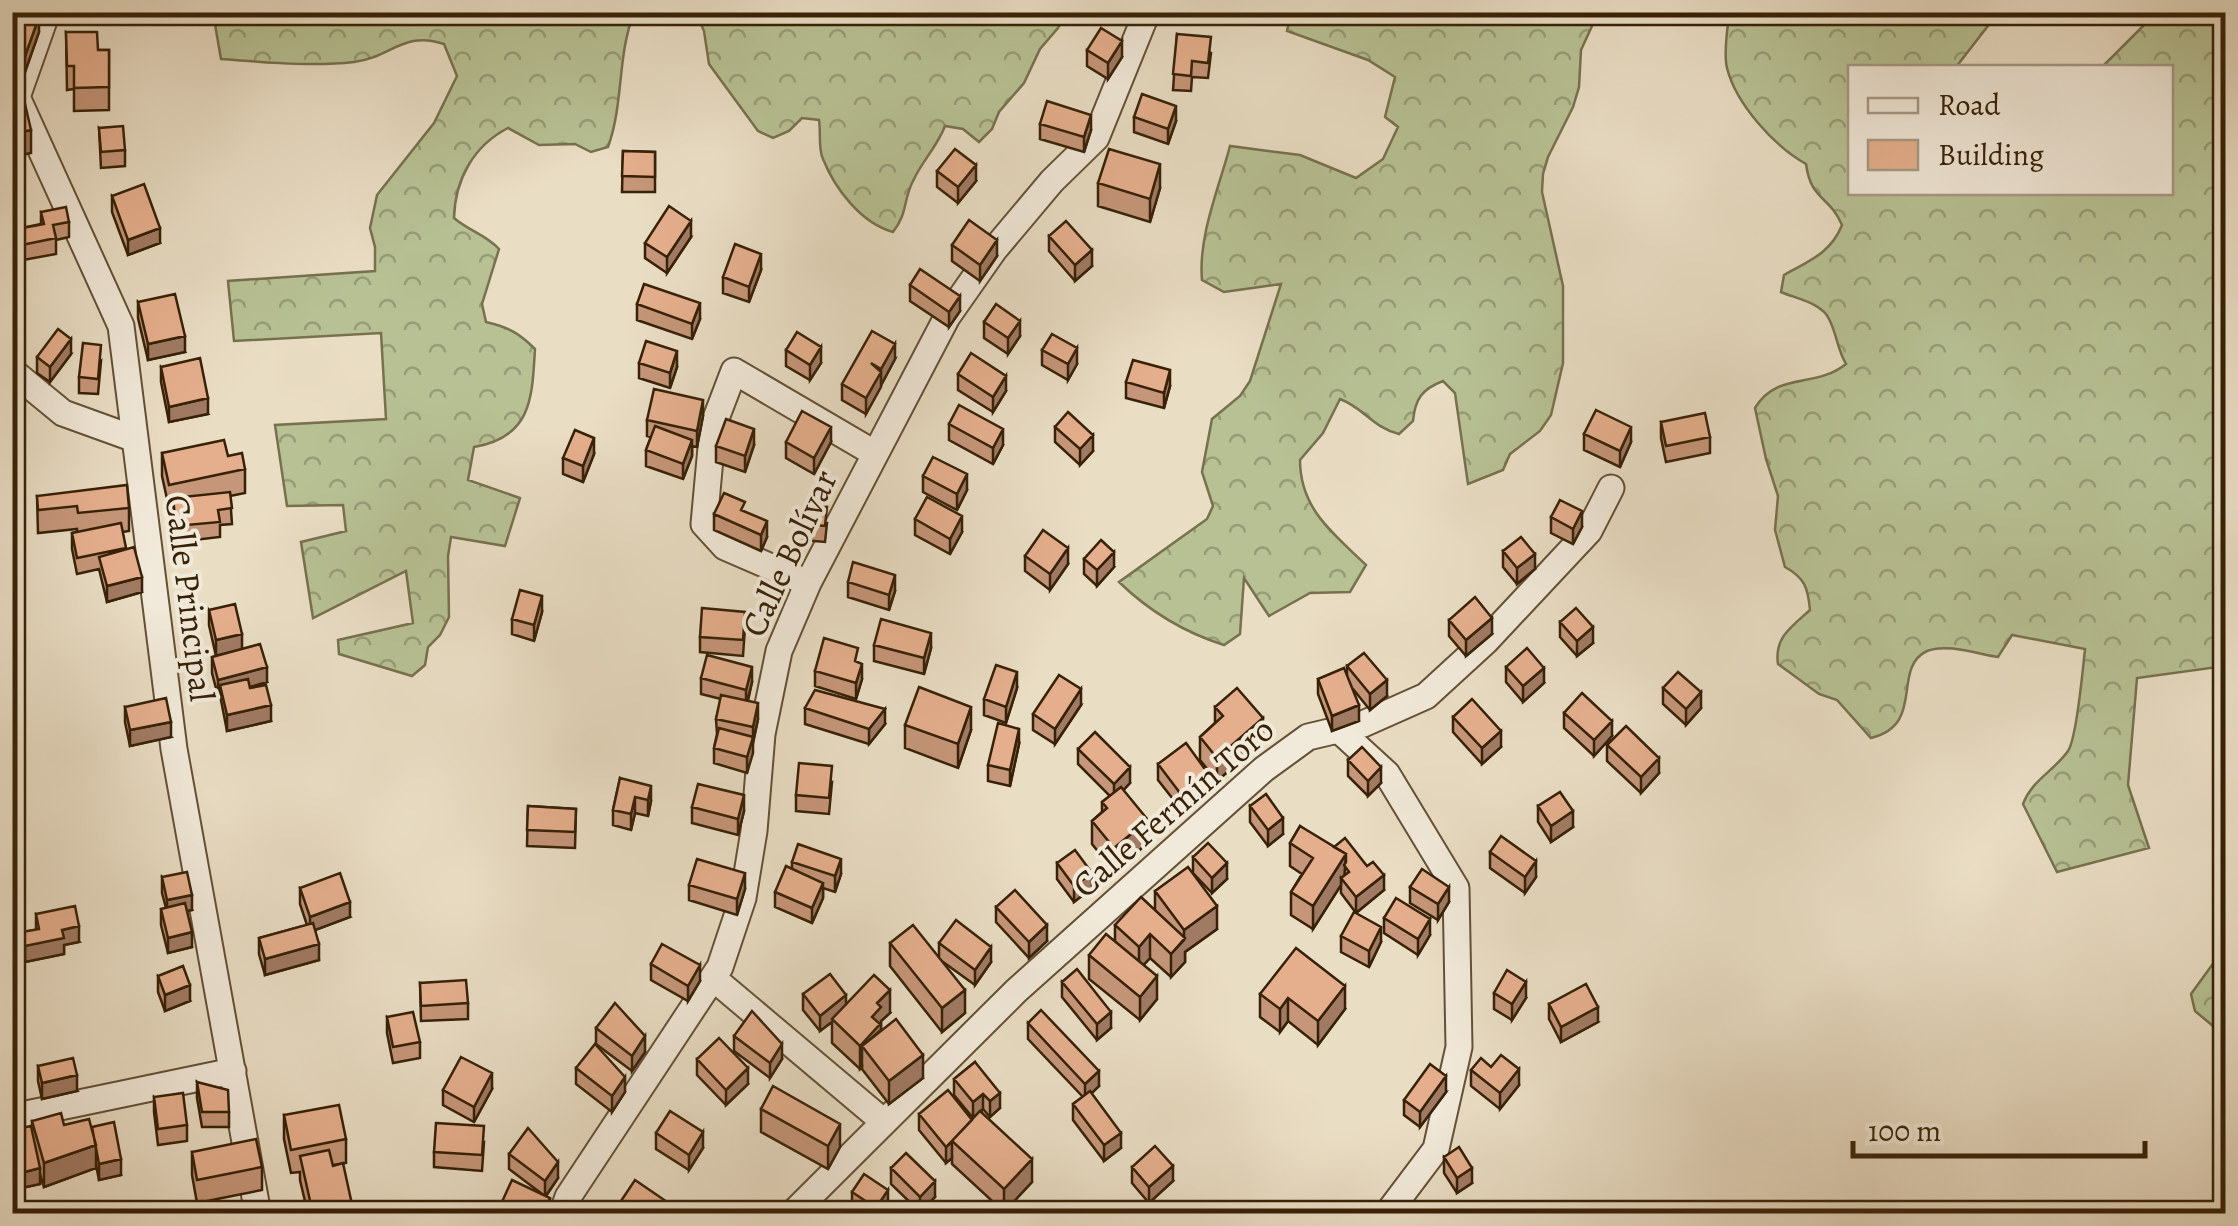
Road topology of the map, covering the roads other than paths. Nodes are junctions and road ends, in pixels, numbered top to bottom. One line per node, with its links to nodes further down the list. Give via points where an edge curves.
1 (47, 12): 4 (street, Calle Principal, via 18,97 121,326)
2 (1148, 12): 5 (street, Calle Bolívar, via 1096,138 994,250 946,317)
3 (12, 371): 4 (street, via 63,413)
4 (135, 439): 10 (street, Calle Principal, via 174,749)
5 (874, 453): 7 (street, Calle Bolívar); 7 (street, via 734,371 713,426 704,524 726,547)
6 (1611, 488): 8 (street, Calle Fermín Toro, via 1589,531 1426,696)
7 (808, 583): 9 (street, Calle Bolívar, via 780,652 762,734 743,898)
8 (1339, 730): 12 (street, Calle Fermín Toro, via 1308,738 1264,769 1016,991); 16 (street, via 1387,774 1456,888 1455,1064 1436,1148)
9 (713, 978): 12 (street); 14 (street, Calle Bolívar)
10 (233, 1071): 11 (street); 13 (street, Calle Principal)
11 (12, 1117)
12 (884, 1122): 15 (street, Calle Fermín Toro)
13 (258, 1214)
14 (562, 1214)
15 (792, 1214)
16 (1387, 1214)

